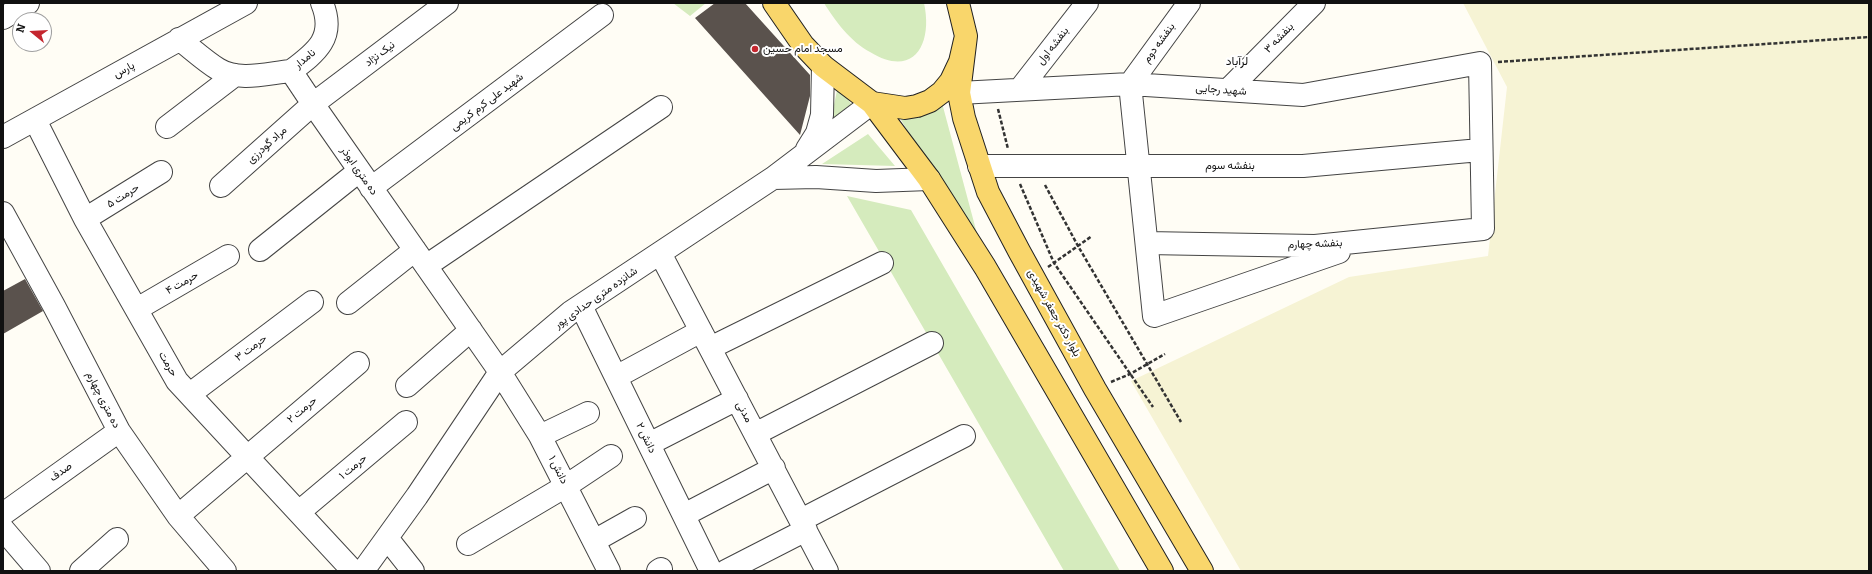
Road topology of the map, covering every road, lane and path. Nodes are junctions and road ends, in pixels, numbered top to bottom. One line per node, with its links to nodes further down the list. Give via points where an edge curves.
1 (28, 3): 11 (street)
2 (246, 3): 14 (street, پارس)
3 (322, 3): 17 (street, نامدار, via 326,13 327,35 313,55)
4 (446, 3): 25 (street, نیک نژاد)
5 (774, 3): 16 (main road, via 803,45)
6 (958, 3): 12 (main road)
7 (1087, 3): 20 (street, بنفشه اول)
8 (1189, 3): 19 (street, بنفشه دوم)
9 (1314, 3): 21 (street, بنفشه ۳)
10 (602, 16): 39 (street, شهید علی کرم کریمی)
11 (3, 18)
12 (966, 36): 23 (main road, بلوار دکتر جعفر شهیدی); 24 (main road, via 960,62 951,81 930,101 905,108)
13 (1869, 37): 15 (path)
14 (179, 39): 18 (street, via 219,70); 27 (street, پارس)
15 (1480, 63): 21 (street, شهید رجایی, via 1302,95); 30 (street)
16 (823, 66): 24 (main road); 31 (street, via 822,116 817,133)
17 (291, 71): 18 (street, via 251,76); 25 (street, ده متری ابوذر)
18 (235, 75): 28 (street)
19 (1130, 84): 20 (street, شهید رجایی); 21 (street, شهید رجایی); 33 (street)
20 (1020, 89): 22 (street, شهید رجایی)
21 (1228, 90)
22 (994, 91): 23 (street, شهید رجایی); 34 (path)
23 (959, 93): 32 (main road, بلوار دکتر جعفر شهیدی)
24 (872, 103): 31 (street, شانزده متری حدادی پور); 38 (main road)
25 (312, 104): 39 (street, ده متری ابوذر); 40 (street, مراد گودرزی)
26 (661, 107): 50 (street)
27 (35, 120): 29 (street, پارس); 42 (street, حرمت)
28 (167, 127)
29 (3, 137)
30 (1480, 150): 33 (street, بنفشه سوم, via 1304,166); 44 (street, بنفشه چهارم, via 1483,229)
31 (803, 156): 37 (street, شانزده متری حدادی پور)
32 (979, 166): 34 (street, بنفشه سوم); 53 (main road, بلوار دکتر جعفر شهیدی, via 988,192)
33 (1139, 166): 35 (street, بنفشه سوم); 45 (street)
34 (1013, 167): 35 (street, بنفشه سوم); 52 (path)
35 (1035, 167): 46 (path)
36 (161, 172): 42 (street, حرمت ۵)
37 (773, 178): 38 (street, via 816,177 876,181); 48 (street, شانزده متری حدادی پور)
38 (929, 179): 105 (main road, via 985,267)
39 (365, 180): 47 (street, شهید علی کرم کریمی); 50 (street, ده متری ابوذر)
40 (221, 186)
41 (3, 213): 75 (street, ده متری چهارم)
42 (85, 219): 57 (street, حرمت)
43 (1092, 236): 46 (path)
44 (1374, 240): 45 (street, بنفشه چهارم, via 1315,246); 45 (street, via 1154,316)
45 (1147, 243)
46 (1078, 246): 52 (path); 63 (path)
47 (260, 250)
48 (660, 253): 56 (street, شانزده متری حدادی پور); 59 (street, مدنی)
49 (228, 256): 57 (street, حرمت ۴)
50 (420, 258): 55 (street); 58 (street, ده متری ابوذر)
51 (882, 263): 59 (street)
52 (1054, 263): 53 (path); 65 (path)
53 (1034, 276): 68 (main road, بلوار دکتر جعفر شهیدی)
54 (312, 302): 69 (street, حرمت ۳)
55 (348, 303)
56 (581, 306): 64 (street, شانزده متری حدادی پور); 66 (street, دانش ۲)
57 (137, 309): 69 (street, حرمت, via 177,381)
58 (471, 330): 64 (street, ده متری ابوذر); 67 (street)
59 (706, 339): 66 (street); 70 (street, مدنی)
60 (932, 343): 76 (street)
61 (1164, 354): 63 (path)
62 (358, 363): 80 (street, حرمت ۲)
63 (1147, 364): 65 (path); 74 (path)
64 (500, 372): 77 (street, دانش ۱); 91 (street, شانزده متری حدادی پور)
65 (1130, 374): 68 (path); 71 (path)
66 (616, 377): 79 (street, دانش ۲)
67 (407, 386)
68 (1095, 389): 106 (main road, بلوار دکتر جعفر شهیدی)
69 (190, 394): 80 (street, حرمت)
70 (737, 399): 76 (street, مدنی); 79 (street)
71 (1153, 407)
72 (588, 413): 77 (street)
73 (406, 422): 84 (street, حرمت ۱)
74 (1181, 422)
75 (119, 431): 85 (street, صدف); 87 (street, ده متری چهارم)
76 (755, 434): 82 (street, مدنی)
77 (540, 436): 83 (street, دانش ۱)
78 (964, 436): 89 (street)
79 (649, 444): 86 (street, دانش ۲)
80 (247, 456): 84 (street, حرمت); 87 (street, حرمت ۲)
81 (611, 456): 83 (street)
82 (774, 468): 86 (street); 89 (street, مدنی)
83 (566, 486): 93 (street, دانش ۱); 94 (street)
84 (299, 512): 98 (street, حرمت)
85 (3, 514)
86 (684, 515): 102 (street, دانش ۲)
87 (178, 516): 97 (street, ده متری چهارم)
88 (635, 518): 93 (street)
89 (803, 525): 103 (street); 104 (street, مدنی)
90 (3, 529): 95 (street)
91 (387, 538): 99 (street, شانزده متری حدادی پور); 100 (street)
92 (117, 539): 96 (street)
93 (594, 541): 101 (street, دانش ۱)
94 (468, 544)
95 (39, 571)
96 (81, 571)
97 (225, 571)
98 (353, 571)
99 (363, 571)
100 (412, 571)
101 (609, 571)
102 (711, 571)
103 (726, 571)
104 (827, 571)
105 (1162, 571)
106 (1202, 571)

